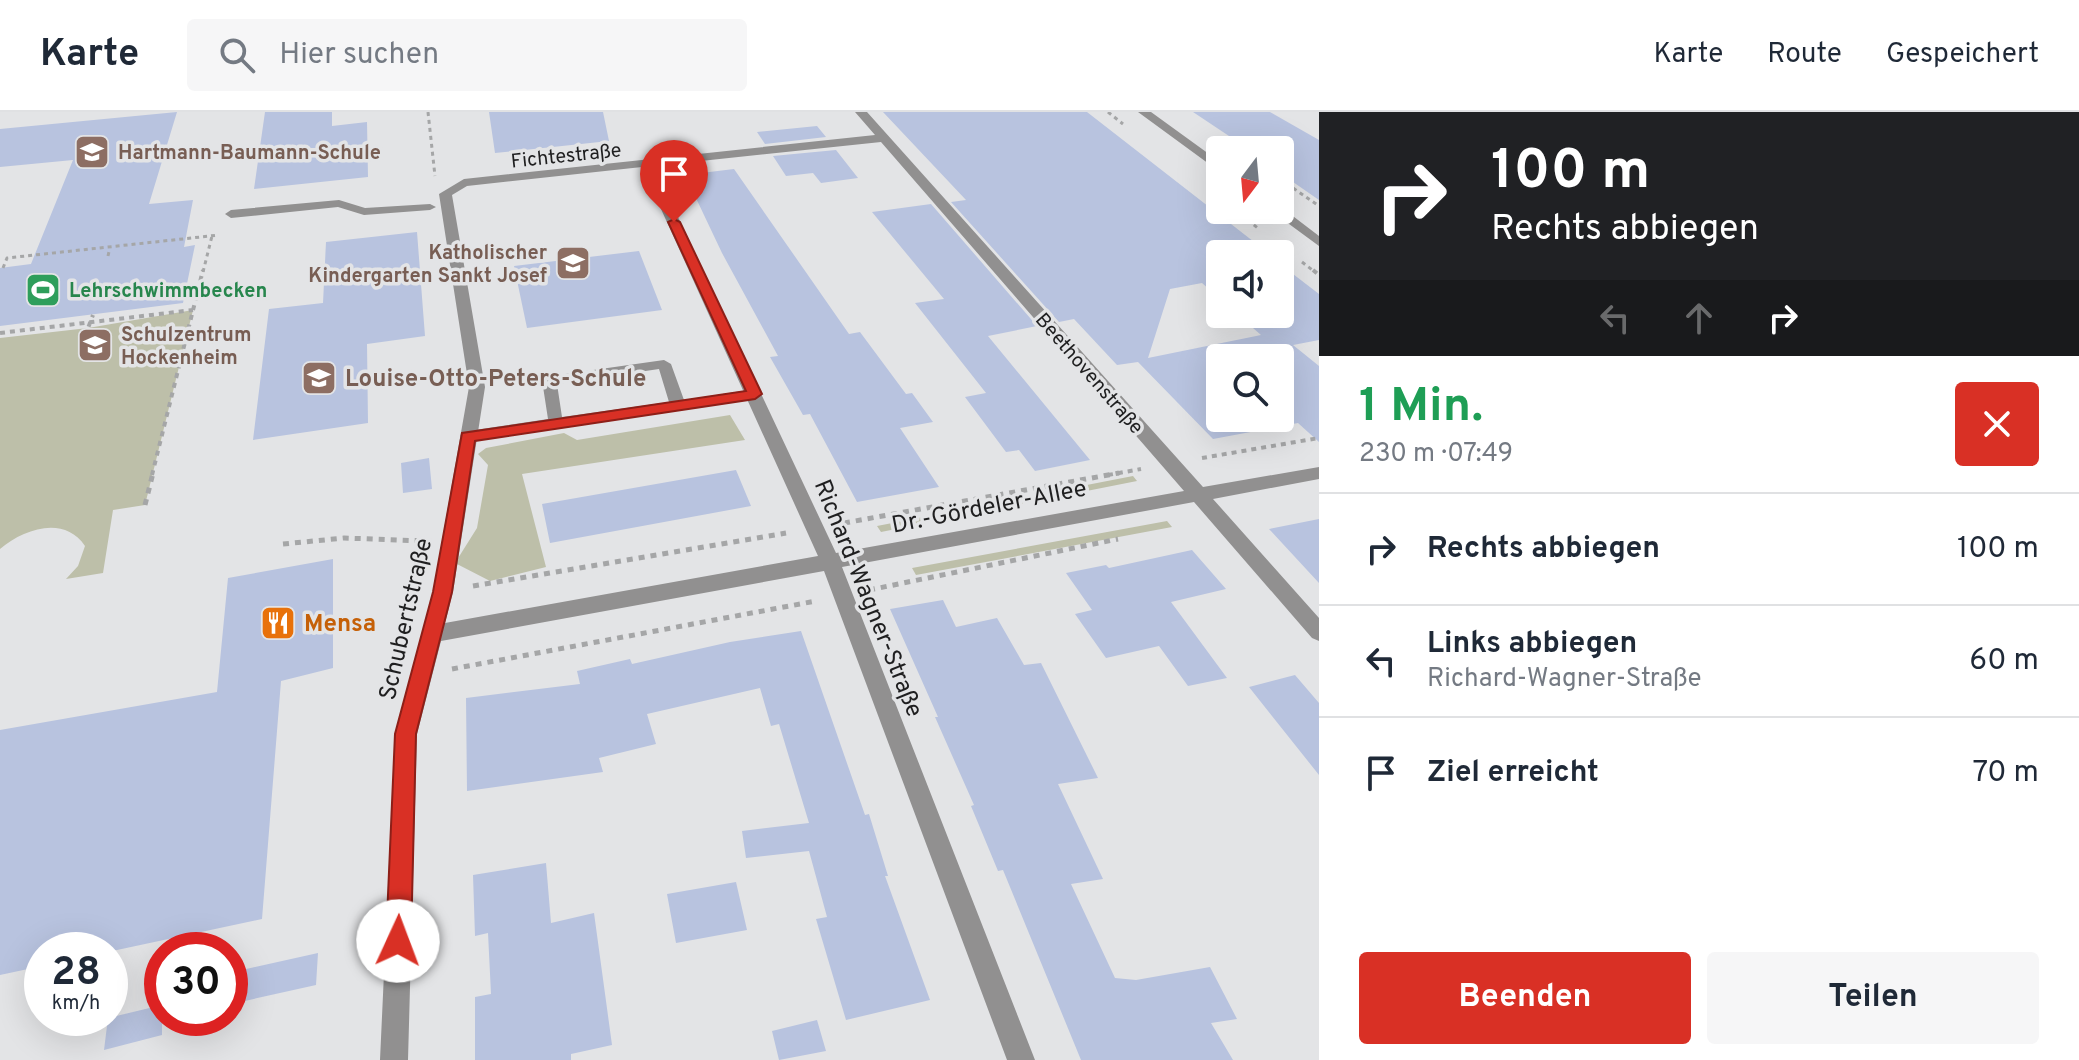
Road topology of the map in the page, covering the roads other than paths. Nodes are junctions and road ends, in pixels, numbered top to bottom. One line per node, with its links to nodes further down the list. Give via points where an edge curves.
1 (861, 112): 3 (street, Beethovenstraße)
2 (1144, 112): 4 (street)
3 (883, 138): 5 (street, Fichtestraße); 15 (street, Beethovenstraße)
4 (1206, 158)
5 (647, 165): 6 (street, Fichtestraße, via 464,183); 10 (street, Richard-Wagner-Straße)
6 (438, 200): 7 (lane, via 364,212 339,203); 13 (street, Schubertstraße, via 477,387)
7 (231, 214)
8 (1294, 223): 9 (street)
9 (1319, 242)
10 (755, 394): 11 (lane); 16 (street, Richard-Wagner-Straße)
11 (678, 405): 12 (lane); 12 (lane, via 664,364 549,380)
12 (556, 424): 13 (lane)
13 (468, 436): 18 (street, Schubertstraße)
14 (1319, 473): 15 (street, Dr.-Gördeler-Allee)
15 (1196, 493): 16 (street, Dr.-Gördeler-Allee); 17 (street, Beethovenstraße)
16 (831, 563): 18 (street, Dr.-Gördeler-Allee); 20 (street, Richard-Wagner-Straße)
17 (1319, 632)
18 (432, 634): 19 (street, Schubertstraße, via 406,734)
19 (394, 1060)
20 (1021, 1060)

